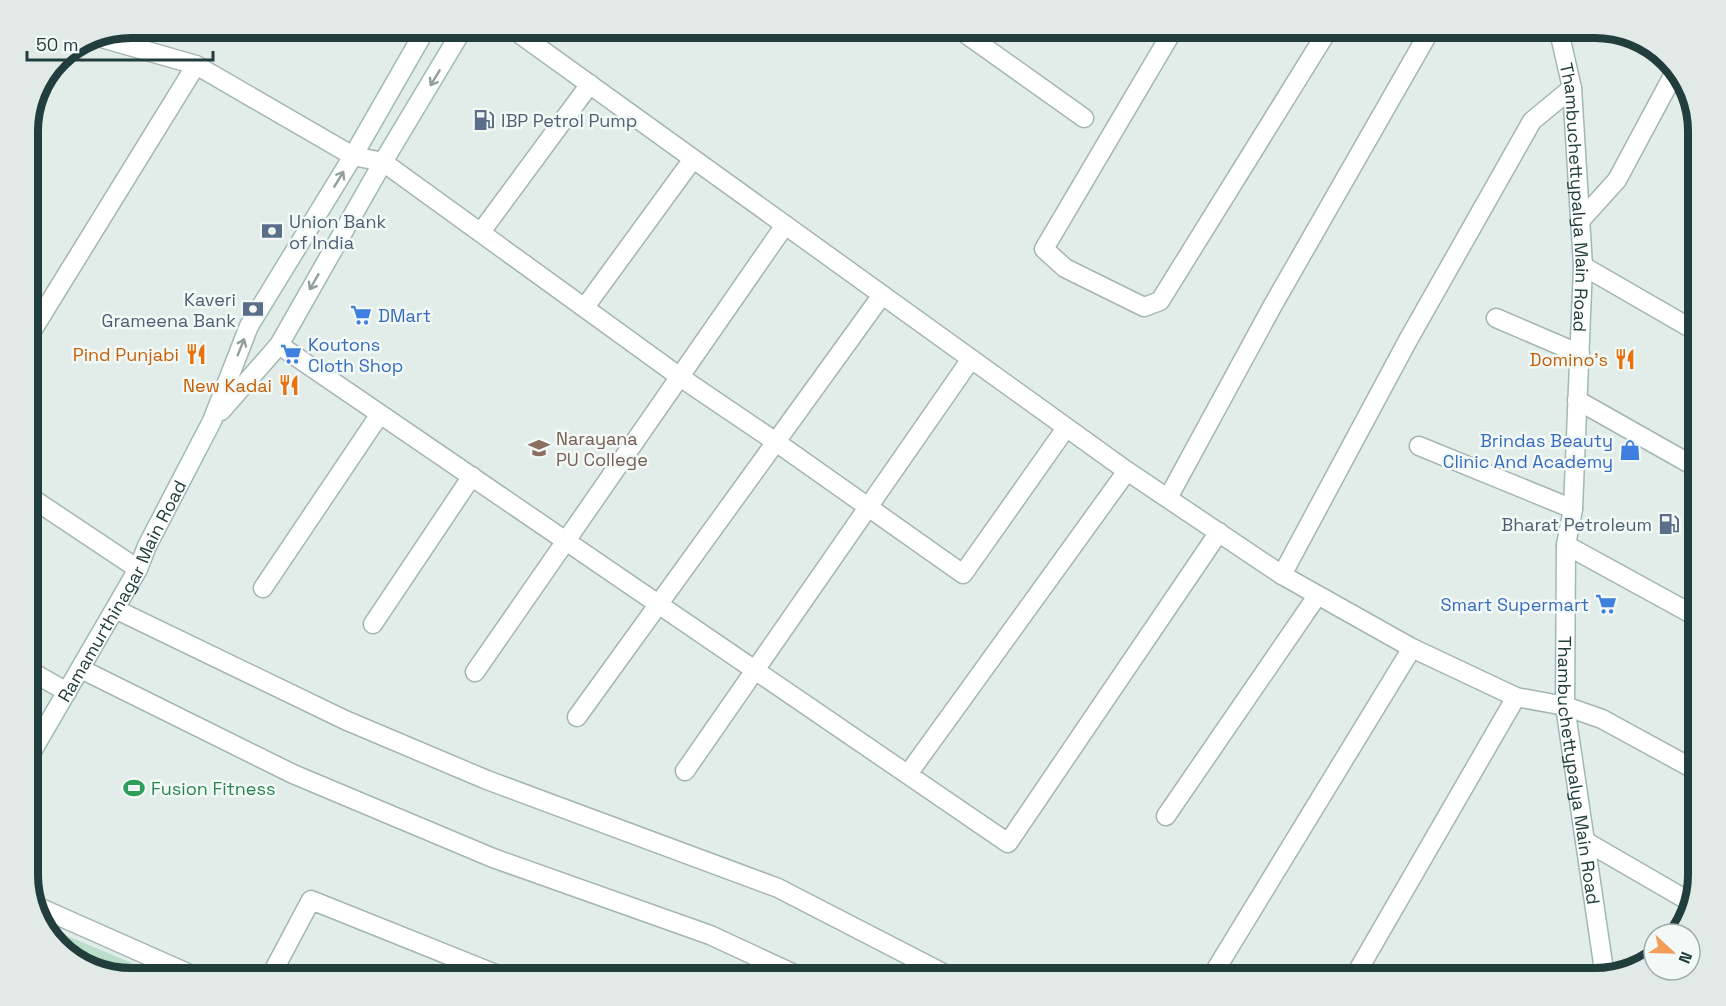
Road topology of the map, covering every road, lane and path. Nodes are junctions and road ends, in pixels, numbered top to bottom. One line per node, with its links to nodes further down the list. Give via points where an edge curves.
1 (421, 38): 15 (street, Ramamurthinagar Main Road)
2 (457, 38): 17 (street, Ramamurthinagar Main Road, one-way to 17)
3 (525, 38): 12 (street)
4 (971, 38): 14 (street)
5 (1169, 38): 6 (street, via 1044,249 1065,268 1144,307 1160,301)
6 (1323, 38)
7 (1426, 38): 40 (street, via 1278,295)
8 (1561, 38): 13 (street, Thambuchettypalya Main Road)
9 (109, 40): 10 (street)
10 (196, 65): 15 (street); 24 (street)
11 (1672, 78): 18 (street, via 1617,180)
12 (590, 84): 16 (street); 20 (street)
13 (1572, 87): 18 (street, Thambuchettypalya Main Road); 48 (street, via 1532,121)
14 (1084, 118)
15 (353, 156): 17 (street); 33 (street, Ramamurthinagar Main Road, one-way to 15, via 249,326)
16 (693, 159): 19 (street); 23 (street)
17 (383, 162): 20 (street); 27 (street, Ramamurthinagar Main Road, one-way to 27)
18 (1580, 221): 21 (street, Thambuchettypalya Main Road)
19 (785, 225): 22 (street); 30 (street)
20 (481, 232): 23 (street)
21 (1583, 266): 26 (street); 28 (street, Thambuchettypalya Main Road)
22 (882, 295): 29 (street); 35 (street)
23 (585, 307): 30 (street)
24 (38, 310)
25 (1496, 318): 28 (street)
26 (1688, 327)
27 (279, 345): 32 (street); 33 (street, Ramamurthinagar Main Road)
28 (1580, 354): 31 (street, Thambuchettypalya Main Road)
29 (971, 359): 34 (street); 42 (street)
30 (680, 377): 35 (street); 45 (street)
31 (1577, 400): 37 (street); 43 (street, Thambuchettypalya Main Road)
32 (380, 414): 39 (street); 49 (street)
33 (212, 421): 47 (street, Ramamurthinagar Main Road)
34 (1066, 428): 38 (street); 42 (street, via 963,574)
35 (776, 442): 42 (street); 51 (street)
36 (1419, 446): 43 (street)
37 (1688, 463)
38 (1127, 471): 40 (street); 67 (street)
39 (472, 476): 45 (street); 54 (street)
40 (1168, 498): 44 (street)
41 (38, 502): 47 (street)
42 (868, 507): 57 (street)
43 (1573, 509): 46 (street, Thambuchettypalya Main Road)
44 (1219, 532): 48 (street); 67 (street, via 1008,843)
45 (566, 541): 51 (street); 58 (street)
46 (1566, 545): 53 (street); 62 (street, Thambuchettypalya Main Road)
47 (138, 569): 52 (street, Ramamurthinagar Main Road)
48 (1282, 575): 50 (street)
49 (263, 588)
50 (1317, 596): 55 (street); 68 (street)
51 (658, 604): 57 (street); 63 (street)
52 (115, 609): 56 (street, Ramamurthinagar Main Road); 76 (street, via 367,729 487,780 778,888)
53 (1688, 612)
54 (373, 624)
55 (1412, 648): 61 (street); 77 (street)
56 (81, 669): 60 (street, Ramamurthinagar Main Road); 75 (street, via 293,774 494,858 710,935)
57 (755, 670): 66 (street); 67 (street)
58 (475, 672)
59 (38, 675): 60 (street)
60 (67, 692): 64 (street, Ramamurthinagar Main Road)
61 (1516, 697): 62 (street); 78 (street)
62 (1565, 706): 65 (street, via 1602,719); 69 (street, Thambuchettypalya Main Road)
63 (577, 717)
64 (38, 741)
65 (1688, 766)
66 (685, 771)
67 (908, 774)
68 (1166, 816)
69 (1585, 841): 70 (street); 79 (street, Thambuchettypalya Main Road)
70 (1685, 899)
71 (44, 909): 72 (street)
72 (176, 968)
73 (275, 968): 74 (street, via 311,900)
74 (481, 968)
75 (781, 968)
76 (933, 968)
77 (1217, 968)
78 (1359, 968)
79 (1604, 968)

